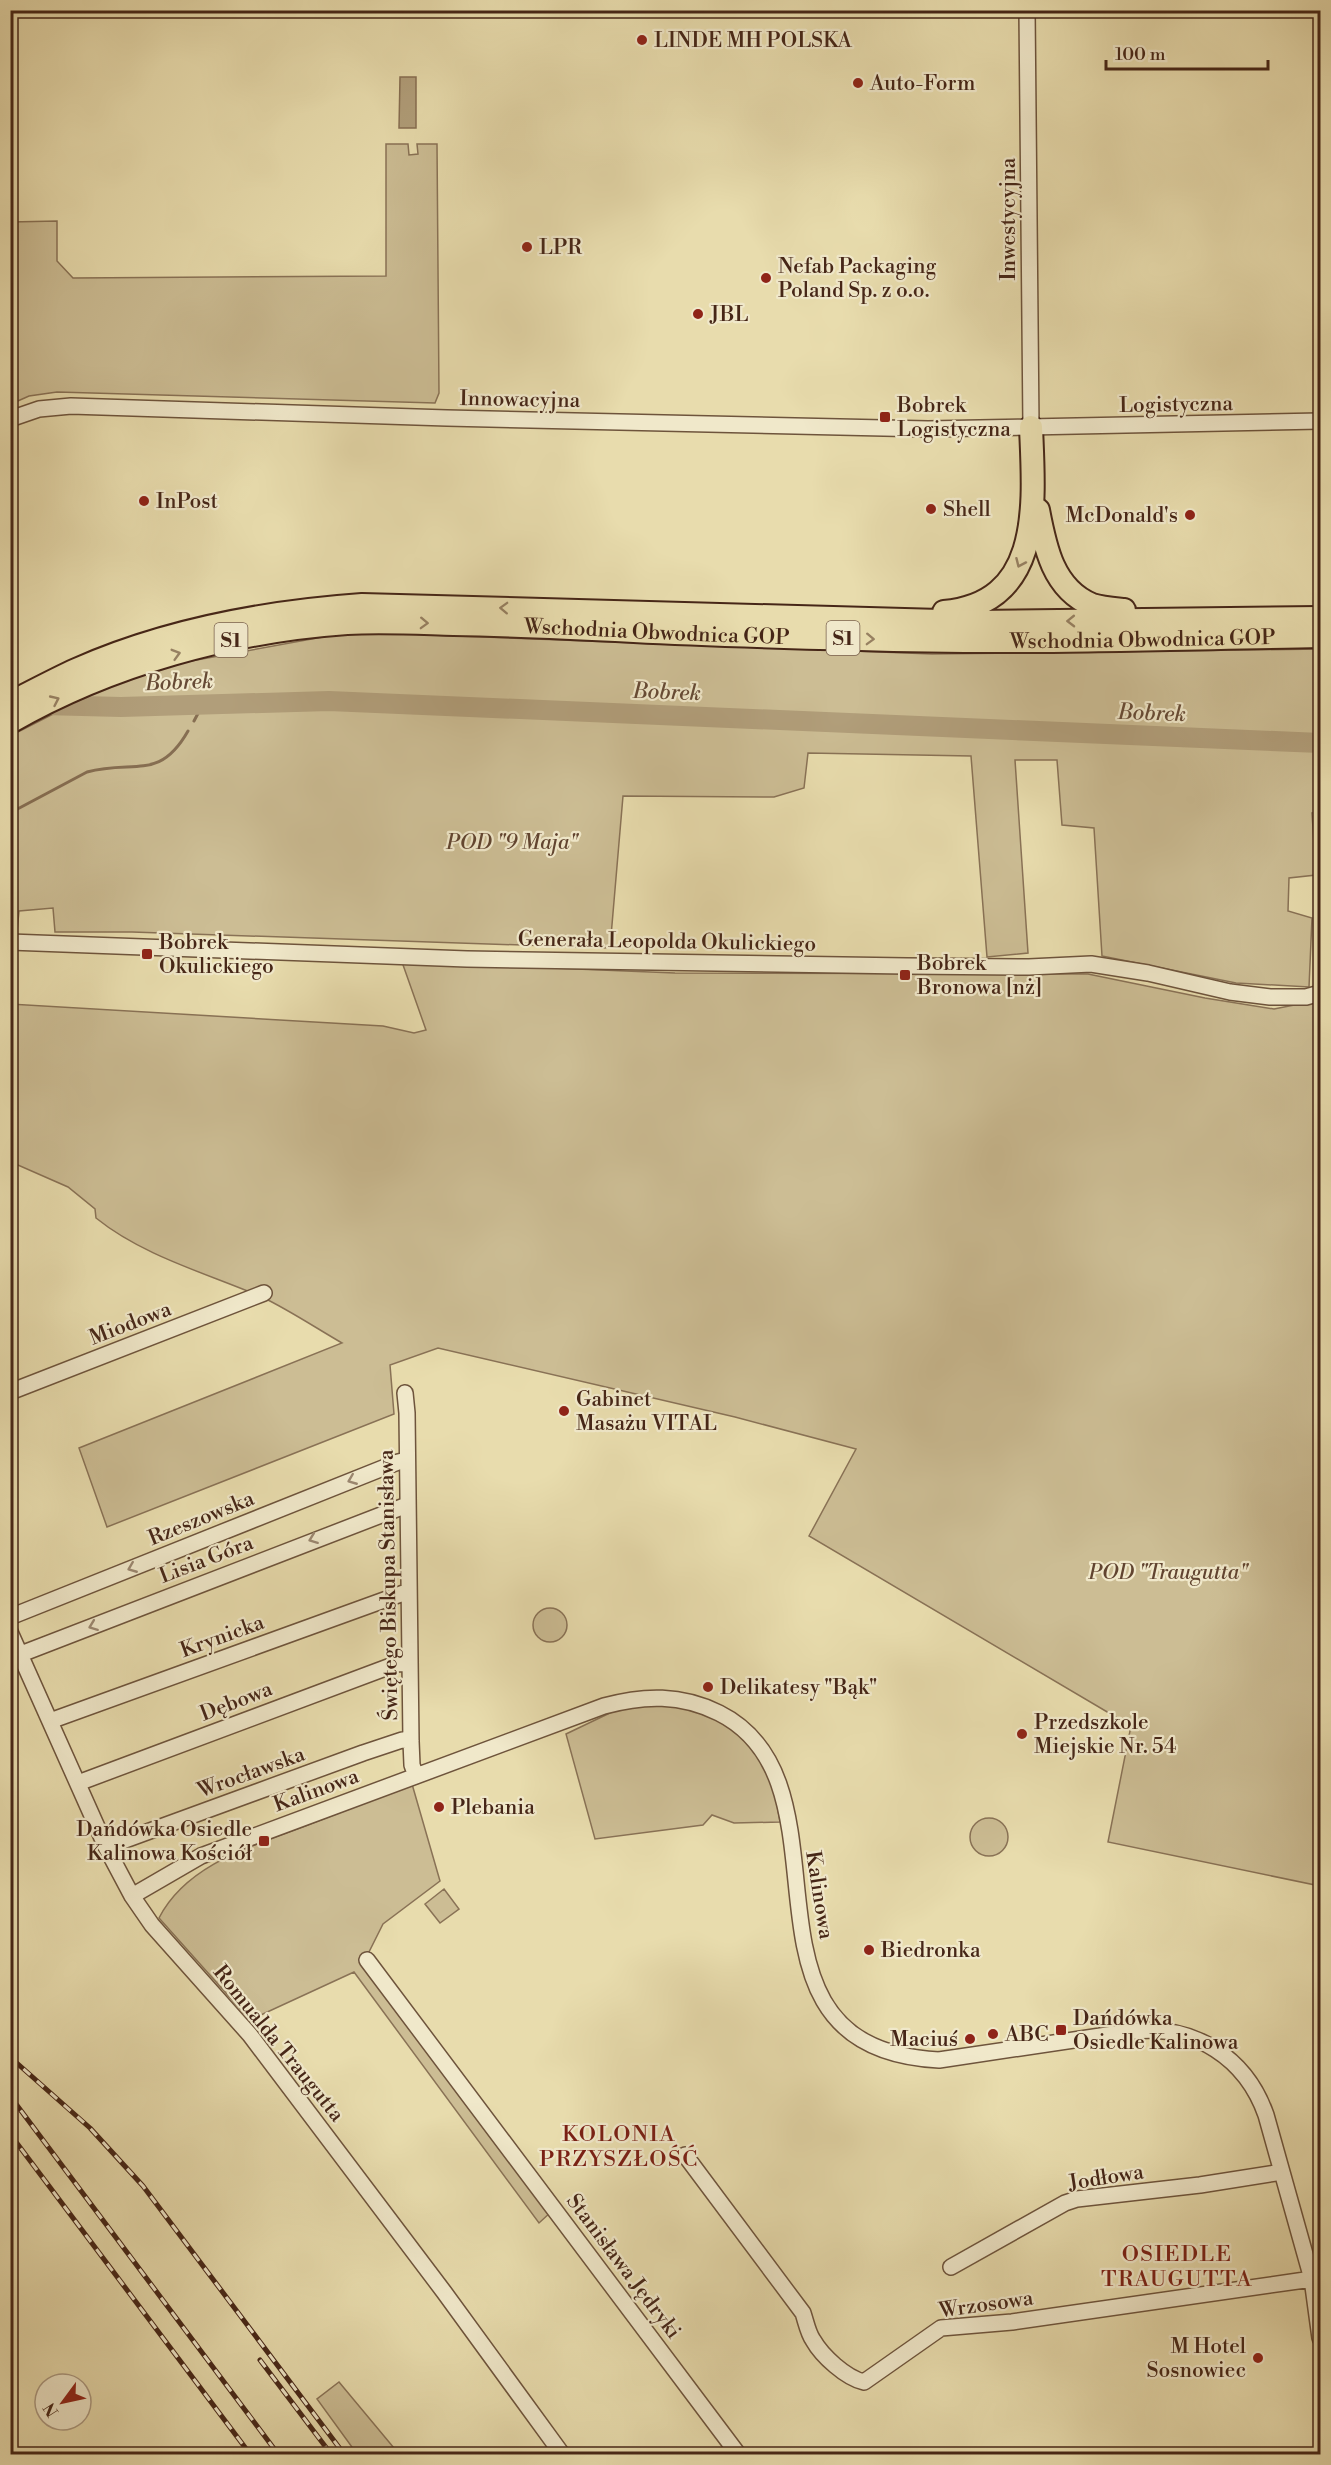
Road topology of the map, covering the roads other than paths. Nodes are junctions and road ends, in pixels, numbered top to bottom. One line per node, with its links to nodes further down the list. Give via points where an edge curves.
1 (1027, 10): 4 (street, Inwestycyjna)
2 (10, 419): 4 (street, Innowacyjna, via 39,409 71,406 886,429)
3 (1320, 421): 4 (street, Logistyczna)
4 (1031, 427): 5 (highway)
5 (1033, 485): 7 (highway, one-way to 7, via 1024,555 1017,571 993,596 961,611); 8 (highway, via 1045,546 1056,574 1068,588 1092,605)
6 (1320, 618): 8 (highway, Wschodnia Obwodnica GOP / S1)
7 (862, 620): 8 (highway, Wschodnia Obwodnica GOP / S1, one-way to 7); 10 (highway, Wschodnia Obwodnica GOP / S1, one-way to 10, via 362,605 309,609 208,627 135,648 77,670)
8 (1192, 621)
9 (1320, 636): 11 (highway, Wschodnia Obwodnica GOP / S1, one-way to 9, via 100,679 178,653 287,630 355,623 889,640)
10 (10, 703)
11 (10, 722)
12 (10, 942): 13 (street, Generała Leopolda Okulickiego, via 467,959 1029,967 1091,964 1230,992 1270,997)
13 (1320, 993)
14 (264, 1293): 15 (street, Miodowa)
15 (10, 1392)
16 (405, 1393): 17 (street, Świętego Biskupa Stanisława)
17 (407, 1460): 18 (street, Świętego Biskupa Stanisława); 20 (street, Rzeszowska, one-way to 20)
18 (407, 1505): 19 (street, Świętego Biskupa Stanisława); 22 (street, Lisia Góra, one-way to 22)
19 (409, 1591): 23 (street, Świętego Biskupa Stanisława); 24 (street, Krynicka)
20 (10, 1617)
21 (10, 1632): 22 (street, Romualda Traugutta)
22 (21, 1654): 24 (street, Romualda Traugutta)
23 (410, 1663): 25 (street, Świętego Biskupa Stanisława); 27 (street, Dębowa, via 396,1664)
24 (50, 1721): 27 (street, Romualda Traugutta)
25 (411, 1740): 26 (street, Świętego Biskupa Stanisława); 28 (street, Wrocławska, via 363,1753)
26 (416, 1776): 29 (street, Kalinowa, via 201,1856); 32 (street, Kalinowa, via 634,1698 661,1697 711,1709 734,1720 755,1740 782,1788 809,1961 825,2005 852,2035 885,2052 939,2060 1134,2031 1184,2034 1228,2057 1246,2076 1262,2102)
27 (78, 1783): 28 (street, Romualda Traugutta)
28 (106, 1848): 29 (street, Romualda Traugutta)
29 (132, 1896): 36 (street, Romualda Traugutta, via 152,1925 250,2035)
30 (367, 1960): 37 (street, Stanisława Jędryki)
31 (685, 2155): 34 (street, Wrzosowa, via 803,2313 813,2340 838,2367 864,2382 941,2328 1012,2322)
32 (1282, 2172): 33 (street, Jodłowa, via 1200,2186 1077,2199); 34 (street, Kalinowa)
33 (951, 2267)
34 (1312, 2279): 35 (street, Kalinowa)
35 (1320, 2338)
36 (562, 2454)
37 (738, 2454)

